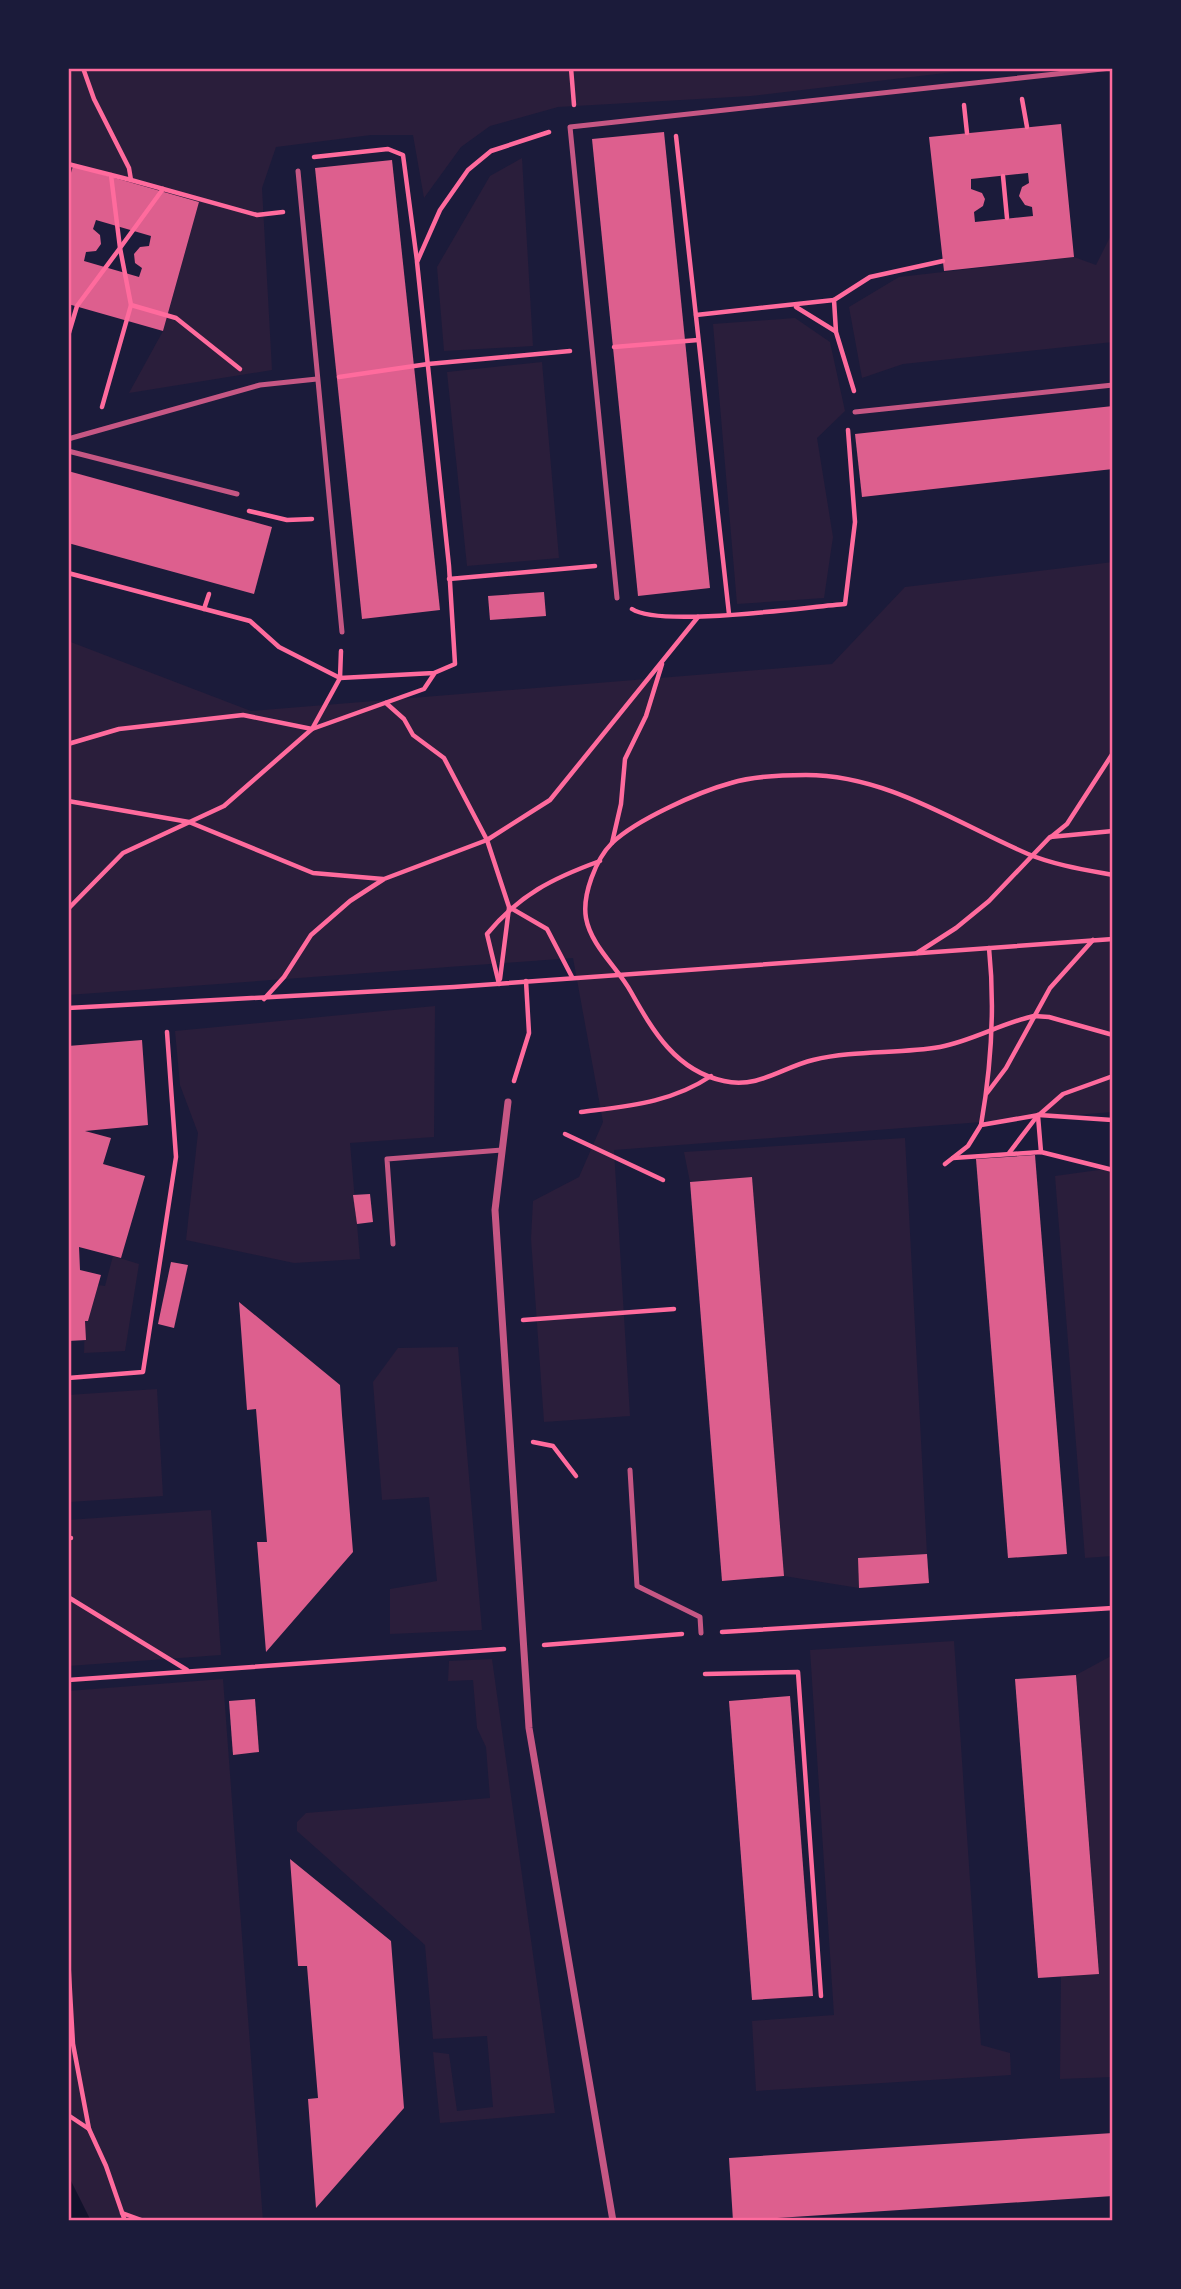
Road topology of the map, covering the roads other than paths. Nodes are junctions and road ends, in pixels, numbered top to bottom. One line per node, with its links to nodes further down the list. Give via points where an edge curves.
1 (1111, 68): 9 (lane, via 570,127)
2 (298, 172): 3 (lane)
3 (317, 379): 6 (lane, via 260,385); 10 (lane)
4 (1113, 385): 5 (lane)
5 (855, 412)
6 (68, 439)
7 (68, 451): 8 (lane)
8 (237, 494)
9 (617, 598)
10 (342, 632)
11 (508, 1102): 12 (street)
12 (502, 1150): 13 (lane, via 387,1159); 16 (street, via 495,1210 529,1728)
13 (393, 1244)
14 (629, 1470): 15 (lane, via 637,1586 700,1617)
15 (701, 1633)
16 (612, 2221)

